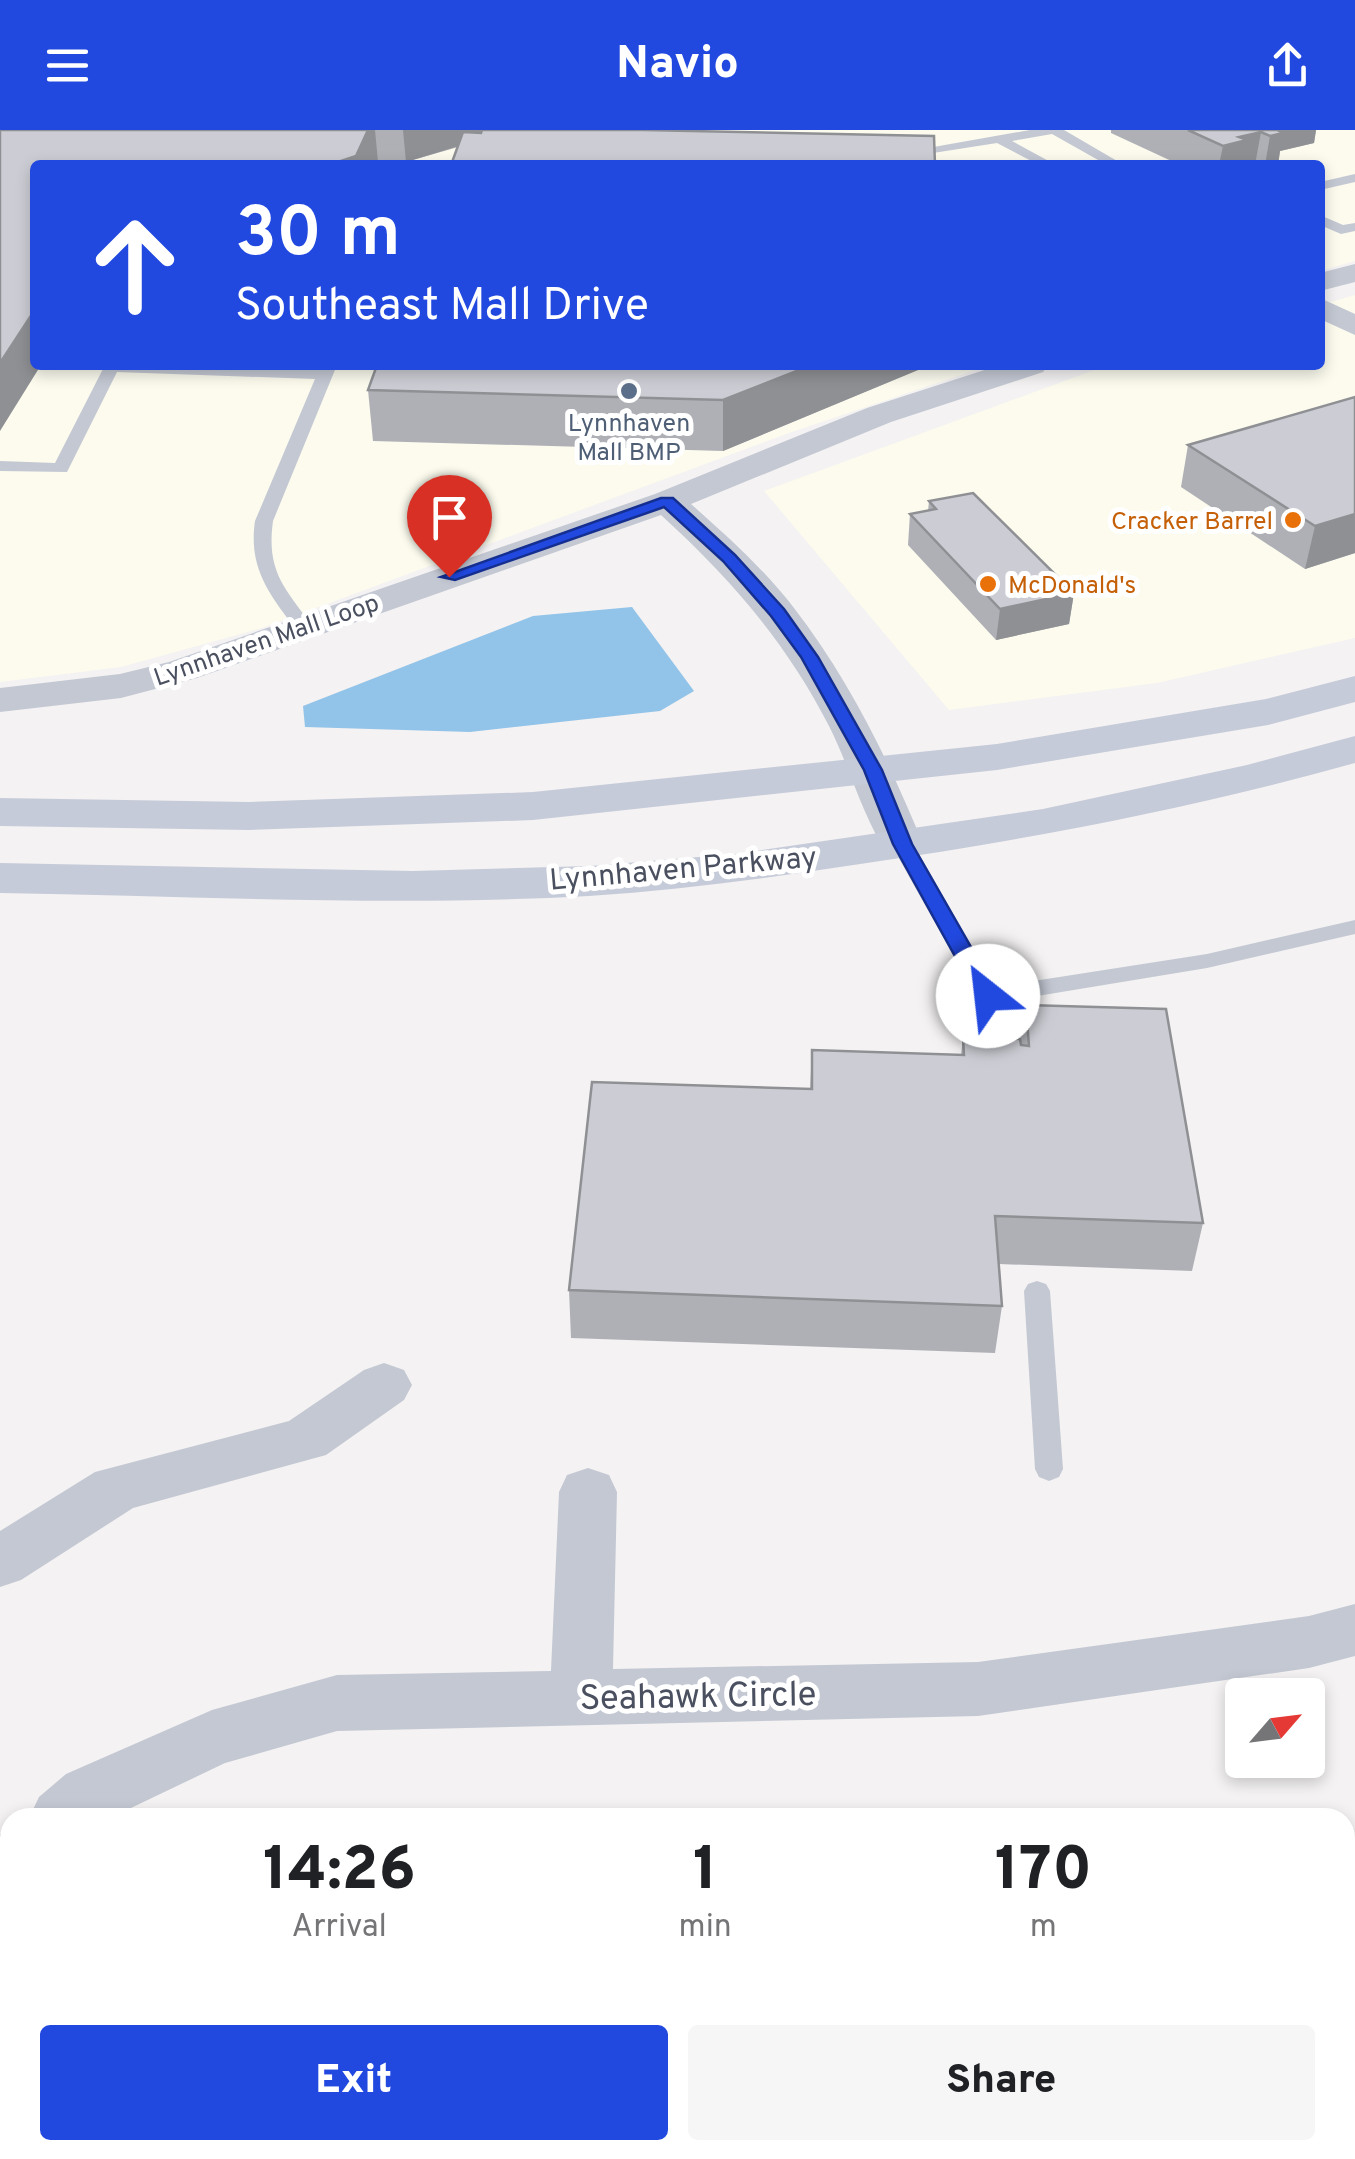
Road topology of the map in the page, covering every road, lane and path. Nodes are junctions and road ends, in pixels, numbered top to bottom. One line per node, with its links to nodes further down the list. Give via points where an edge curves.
1 (1054, 130): 2 (lane); 5 (lane)
2 (1001, 140): 3 (lane); 4 (lane)
3 (884, 156)
4 (1039, 160)
5 (1107, 160)
6 (1355, 178): 7 (lane)
7 (1325, 185)
8 (1325, 222): 9 (lane, via 1341,230)
9 (1355, 227)
10 (1334, 284): 11 (street)
11 (1355, 326)
12 (111, 370): 15 (lane, via 61,468)
13 (327, 370): 17 (lane, via 258,548 262,572)
14 (1017, 370): 16 (street, Lynnhaven Mall Loop, via 879,415)
15 (0, 466)
16 (667, 501): 17 (street, Lynnhaven Mall Loop); 21 (street, via 778,612)
17 (304, 627): 19 (street, Lynnhaven Mall Loop, via 121,686)
18 (1355, 689): 21 (main road, via 1252,714)
19 (0, 700)
20 (1355, 749): 23 (main road, Lynnhaven Parkway, via 1043,823)
21 (873, 770): 22 (main road, via 407,813); 23 (street)
22 (0, 812)
23 (902, 844): 24 (main road, Lynnhaven Parkway, via 590,881 414,886); 25 (lane, via 988,996 1207,961)
24 (0, 878)
25 (1355, 927)
26 (1037, 1291): 28 (lane)
27 (384, 1386): 30 (street, via 306,1439 116,1490)
28 (1049, 1469)
29 (588, 1492): 32 (street)
30 (0, 1562)
31 (1355, 1630): 32 (street, Seahawk Circle, via 978,1689)
32 (581, 1697): 33 (street, Seahawk Circle, via 337,1703 212,1738)
33 (74, 1808)

